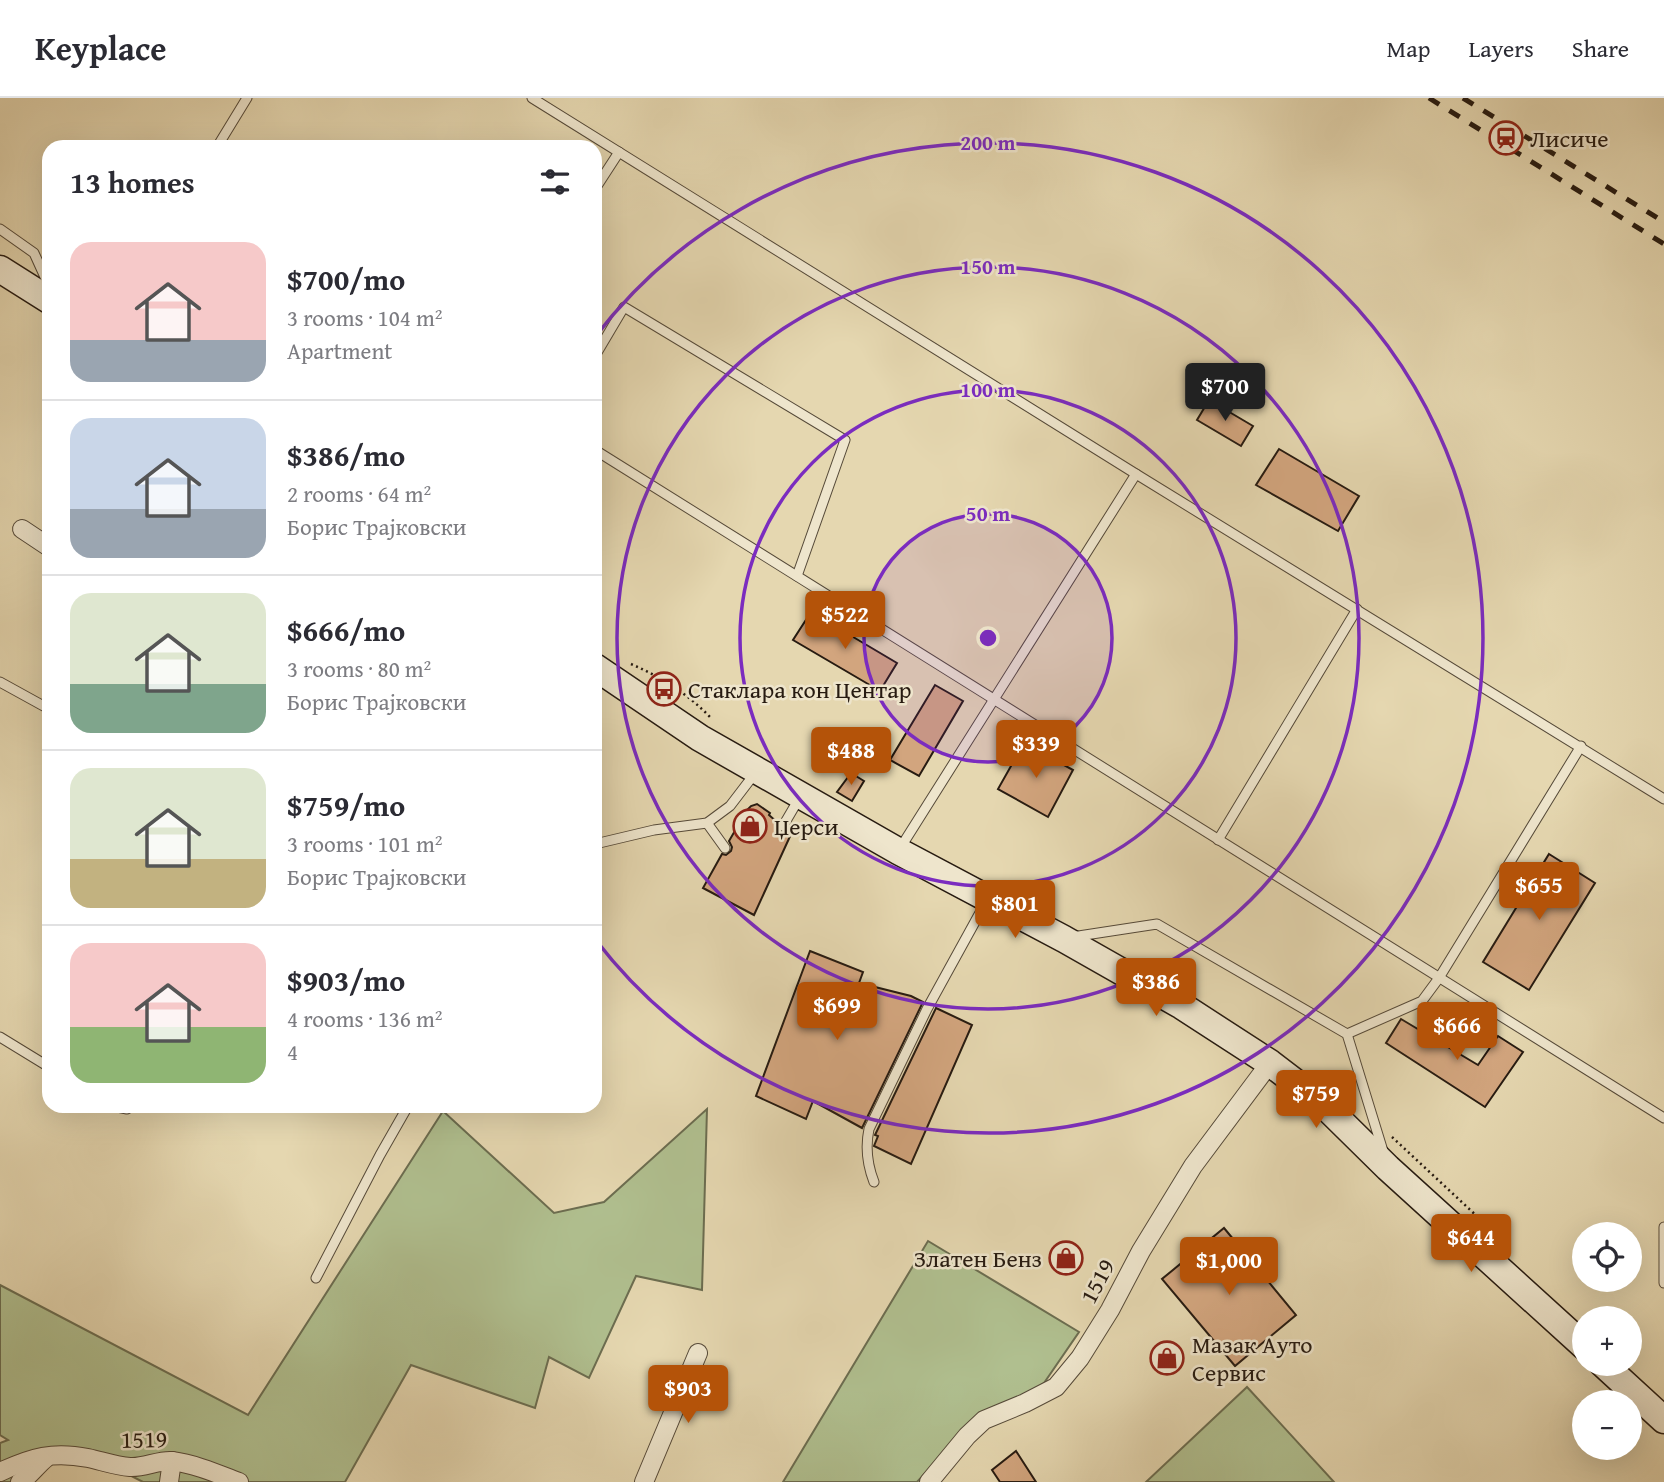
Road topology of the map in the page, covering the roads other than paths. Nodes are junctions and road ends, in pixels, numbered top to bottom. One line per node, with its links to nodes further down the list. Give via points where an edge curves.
1 (247, 98): 3 (lane)
2 (532, 98): 4 (lane)
3 (221, 140)
4 (600, 140)
5 (602, 141): 6 (lane)
6 (619, 152): 7 (lane); 14 (lane)
7 (602, 178)
8 (0, 229): 10 (lane, via 34,253)
9 (0, 269): 11 (main road)
10 (42, 271)
11 (42, 296)
12 (602, 344): 17 (lane, via 624,307 845,440)
13 (602, 454): 17 (lane)
14 (1136, 474): 18 (lane); 21 (lane)
15 (22, 530): 16 (street)
16 (42, 543)
17 (797, 576): 21 (lane)
18 (1357, 610): 23 (lane); 29 (lane)
19 (602, 672): 24 (main road)
20 (0, 682): 22 (lane)
21 (994, 699): 29 (lane); 32 (lane)
22 (42, 705)
23 (1581, 746): 26 (lane); 35 (lane)
24 (757, 770): 25 (main road); 27 (lane, via 730,806)
25 (801, 796): 28 (lane); 32 (main road)
26 (1664, 799)
27 (706, 823): 30 (lane); 31 (lane)
28 (783, 826)
29 (1218, 840): 35 (lane)
30 (602, 842)
31 (725, 848)
32 (898, 851): 33 (main road)
33 (988, 899): 34 (main road); 43 (lane, via 927,1009 869,1129 867,1163)
34 (1064, 939): 36 (lane, via 1157,924); 39 (main road)
35 (1439, 978): 36 (lane, via 1422,1001); 41 (lane)
36 (1347, 1034): 42 (lane)
37 (0, 1037): 38 (lane)
38 (42, 1063)
39 (1270, 1063): 42 (main road, via 1321,1102); 58 (street, 1519, via 1193,1167 1080,1358 1056,1387 984,1420)
40 (404, 1113): 45 (lane)
41 (1664, 1118)
42 (1388, 1168): 47 (main road)
43 (874, 1182)
44 (1664, 1227): 46 (lane)
45 (316, 1278)
46 (1664, 1283)
47 (1572, 1335)
48 (698, 1353): 57 (street)
49 (1616, 1376): 50 (main road)
50 (1664, 1420)
51 (48, 1456): 52 (street, 1519, via 131,1467); 53 (street, 1519); 54 (street)
52 (173, 1461): 55 (street); 56 (street, 1519)
53 (0, 1472)
54 (23, 1481)
55 (169, 1482)
56 (239, 1482)
57 (644, 1482)
58 (929, 1482)

